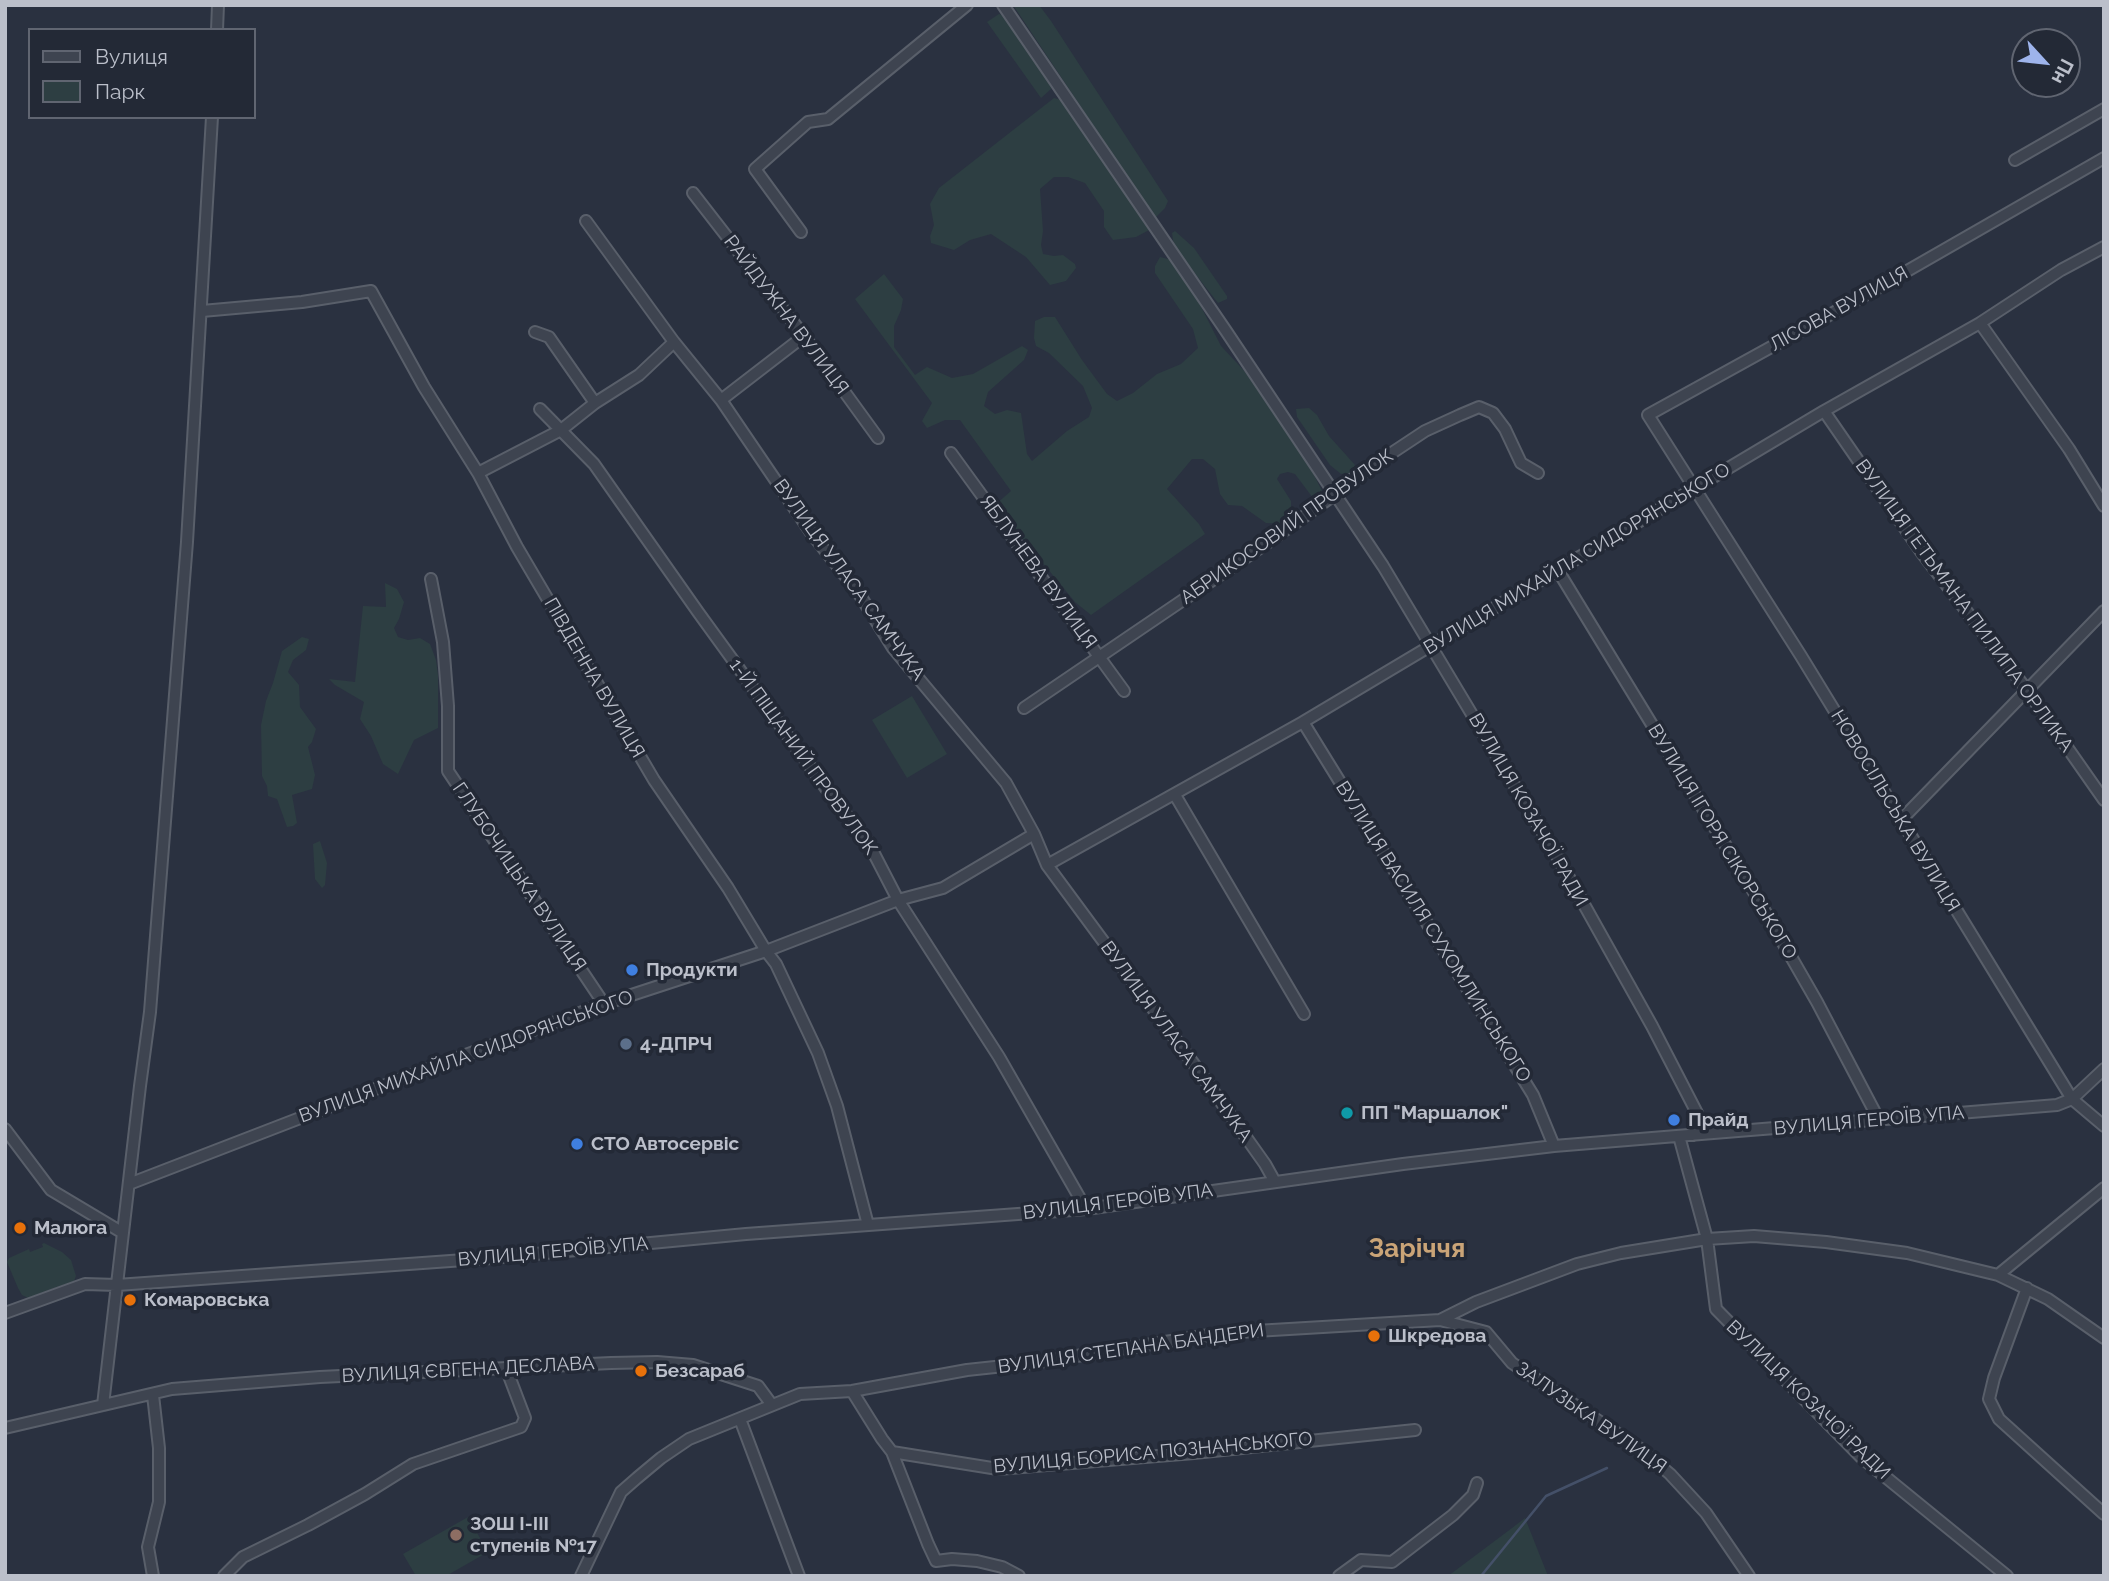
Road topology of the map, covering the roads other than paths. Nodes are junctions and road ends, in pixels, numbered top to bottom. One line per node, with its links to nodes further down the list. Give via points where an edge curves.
1 (218, 5): 4 (street)
2 (967, 5): 11 (street, via 828,120 808,122 755,169)
3 (1003, 5): 28 (street, ВУЛИЦЯ КОЗАЧОЇ РАДИ)
4 (217, 28)
5 (2104, 109): 8 (street)
6 (212, 119): 13 (street)
7 (2104, 158): 27 (street, ЛІСОВА ВУЛИЦЯ, via 1648,415)
8 (2015, 160)
9 (692, 193): 16 (street, РАЙДУЖНА ВУЛИЦЯ)
10 (586, 221): 17 (street, ВУЛИЦЯ УЛАСА САМЧУКА)
11 (801, 232)
12 (2104, 247): 14 (street, ВУЛИЦЯ МИХАЙЛА СИДОРЯНСЬКОГО)
13 (202, 312): 26 (street, ПІВДЕННА ВУЛИЦЯ, via 371,291); 57 (street, via 150,1012)
14 (1980, 323): 21 (street, ВУЛИЦЯ МИХАЙЛА СИДОРЯНСЬКОГО); 29 (street)
15 (535, 332): 19 (street, via 549,337)
16 (804, 336): 18 (street); 23 (street, РАЙДУЖНА ВУЛИЦЯ)
17 (674, 342): 18 (street, ВУЛИЦЯ УЛАСА САМЧУКА); 19 (street, via 639,374)
18 (721, 400): 42 (street, ВУЛИЦЯ УЛАСА САМЧУКА, via 893,648 1006,783)
19 (594, 403): 22 (street)
20 (540, 409): 22 (street, 1-Й ПІЩАНИЙ ПРОВУЛОК)
21 (1824, 411): 27 (street, ВУЛИЦЯ МИХАЙЛА СИДОРЯНСЬКОГО); 35 (street, ВУЛИЦЯ ГЕТЬМАНА ПИЛИПА ОРЛИКА, via 1922,553)
22 (561, 430): 26 (street); 44 (street, 1-Й ПІЩАНИЙ ПРОВУЛОК, via 594,464 868,842)
23 (878, 438)
24 (951, 453): 34 (street, ЯБЛУНЕВА ВУЛИЦЯ)
25 (1538, 473): 28 (street, АБРИКОСОВИЙ ПРОВУЛОК, via 1521,463 1493,413 1479,407 1425,432)
26 (478, 474): 45 (street, ПІВДЕННА ВУЛИЦЯ, via 654,780)
27 (1694, 489): 30 (street, ВУЛИЦЯ МИХАЙЛА СИДОРЯНСЬКОГО); 41 (street, НОВОСІЛЬСЬКА ВУЛИЦЯ)
28 (1334, 495): 33 (street, ВУЛИЦЯ КОЗАЧОЇ РАДИ, via 1384,566); 34 (street, АБРИКОСОВИЙ ПРОВУЛОК)
29 (2104, 506)
30 (1557, 569): 33 (street, ВУЛИЦЯ МИХАЙЛА СИДОРЯНСЬКОГО); 50 (street, ВУЛИЦЯ ІГОРЯ СІКОРСЬКОГО, via 1751,887)
31 (431, 579): 46 (street, ГЛУБОЧИЦЬКА ВУЛИЦЯ, via 443,642 447,771)
32 (2104, 611): 35 (street)
33 (1431, 646): 38 (street, ВУЛИЦЯ МИХАЙЛА СИДОРЯНСЬКОГО); 53 (street, ВУЛИЦЯ КОЗАЧОЇ РАДИ, via 1652,1026 1697,1113)
34 (1099, 656): 36 (street, ЯБЛУНЕВА ВУЛИЦЯ); 37 (street, АБРИКОСОВИЙ ПРОВУЛОК)
35 (2026, 690): 40 (street, ВУЛИЦЯ ГЕТЬМАНА ПИЛИПА ОРЛИКА); 41 (street)
36 (1125, 691)
37 (1024, 708)
38 (1303, 722): 39 (street, ВУЛИЦЯ МИХАЙЛА СИДОРЯНСЬКОГО); 55 (street, ВУЛИЦЯ ВАСИЛЯ СУХОМЛИНСЬКОГО, via 1533,1095)
39 (1175, 795): 43 (street, ВУЛИЦЯ МИХАЙЛА СИДОРЯНСЬКОГО); 47 (street)
40 (2104, 800)
41 (1900, 821): 49 (street, НОВОСІЛЬСЬКА ВУЛИЦЯ)
42 (1034, 834): 43 (street, ВУЛИЦЯ УЛАСА САМЧУКА); 44 (street, ВУЛИЦЯ МИХАЙЛА СИДОРЯНСЬКОГО, via 943,888)
43 (1048, 865): 56 (street, ВУЛИЦЯ УЛАСА САМЧУКА)
44 (898, 900): 45 (street, ВУЛИЦЯ МИХАЙЛА СИДОРЯНСЬКОГО); 59 (street, 1-Й ПІЩАНИЙ ПРОВУЛОК, via 999,1057)
45 (766, 951): 46 (street, ВУЛИЦЯ МИХАЙЛА СИДОРЯНСЬКОГО); 60 (street, ПІВДЕННА ВУЛИЦЯ, via 776,964 837,1105)
46 (604, 1004): 57 (street, ВУЛИЦЯ МИХАЙЛА СИДОРЯНСЬКОГО)
47 (1304, 1014)
48 (2104, 1069): 49 (street, ВУЛИЦЯ ГЕРОЇВ УПА)
49 (2072, 1098): 50 (street, ВУЛИЦЯ ГЕРОЇВ УПА, via 2057,1105); 51 (street, НОВОСІЛЬСЬКА ВУЛИЦЯ)
50 (1879, 1120): 53 (street, ВУЛИЦЯ ГЕРОЇВ УПА)
51 (2104, 1126)
52 (5, 1129): 61 (street, via 51,1190)
53 (1693, 1135): 54 (street, ВУЛИЦЯ ГЕРОЇВ УПА)
54 (1679, 1136): 55 (street, ВУЛИЦЯ ГЕРОЇВ УПА); 62 (street, ВУЛИЦЯ КОЗАЧОЇ РАДИ)
55 (1554, 1146): 56 (street, ВУЛИЦЯ ГЕРОЇВ УПА)
56 (1275, 1182): 59 (street, ВУЛИЦЯ ГЕРОЇВ УПА)
57 (129, 1184): 61 (street)
58 (2104, 1188): 63 (street)
59 (1086, 1209): 60 (street, ВУЛИЦЯ ГЕРОЇВ УПА)
60 (868, 1225): 64 (street, ВУЛИЦЯ ГЕРОЇВ УПА)
61 (123, 1233): 64 (street)
62 (1707, 1239): 63 (street, ВУЛИЦЯ СТЕПАНА БАНДЕРИ, via 1754,1236 1826,1242 1907,1253); 67 (street, ВУЛИЦЯ СТЕПАНА БАНДЕРИ, via 1577,1264); 87 (street, ВУЛИЦЯ КОЗАЧОЇ РАДИ, via 1716,1309 1861,1457)
63 (1998, 1275): 65 (street, ВУЛИЦЯ СТЕПАНА БАНДЕРИ)
64 (117, 1285): 66 (street, via 85,1284); 72 (street)
65 (2027, 1289): 68 (street, ВУЛИЦЯ СТЕПАНА БАНДЕРИ); 79 (street, via 1989,1399 1999,1419)
66 (5, 1313)
67 (1440, 1320): 70 (street, ВУЛИЦЯ СТЕПАНА БАНДЕРИ, via 1222,1333); 86 (street, ЗАЛУЗЬКА ВУЛИЦЯ, via 1486,1332 1512,1363 1639,1448 1706,1513)
68 (2104, 1338)
69 (506, 1368): 71 (street, ВУЛИЦЯ ЄВГЕНА ДЕСЛАВА, via 320,1377 172,1389); 73 (street, ВУЛИЦЯ ЄВГЕНА ДЕСЛАВА, via 657,1362 693,1365 758,1385); 81 (street, via 525,1418 522,1427 413,1464 309,1525 243,1557)
70 (852, 1391): 73 (street, ВУЛИЦЯ СТЕПАНА БАНДЕРИ, via 800,1394); 77 (street)
71 (153, 1395): 72 (street, ВУЛИЦЯ ЄВГЕНА ДЕСЛАВА); 80 (street, via 159,1448 159,1502 148,1546)
72 (103, 1405): 75 (street, ВУЛИЦЯ ЄВГЕНА ДЕСЛАВА)
73 (772, 1405): 74 (street, ВУЛИЦЯ СТЕПАНА БАНДЕРИ)
74 (740, 1419): 82 (street, ВУЛИЦЯ СТЕПАНА БАНДЕРИ, via 689,1438 621,1493); 83 (street)
75 (5, 1428)
76 (1415, 1430): 77 (street, ВУЛИЦЯ БОРИСА ПОЗНАНСЬКОГО, via 998,1469)
77 (892, 1452): 84 (street, via 936,1560 977,1561)
78 (1477, 1483): 85 (street, via 1473,1495 1453,1515 1392,1562 1361,1560)
79 (2104, 1514)
80 (153, 1576)
81 (224, 1576)
82 (581, 1576)
83 (799, 1576)
84 (1019, 1576)
85 (1339, 1576)
86 (1749, 1576)
87 (2007, 1576)

